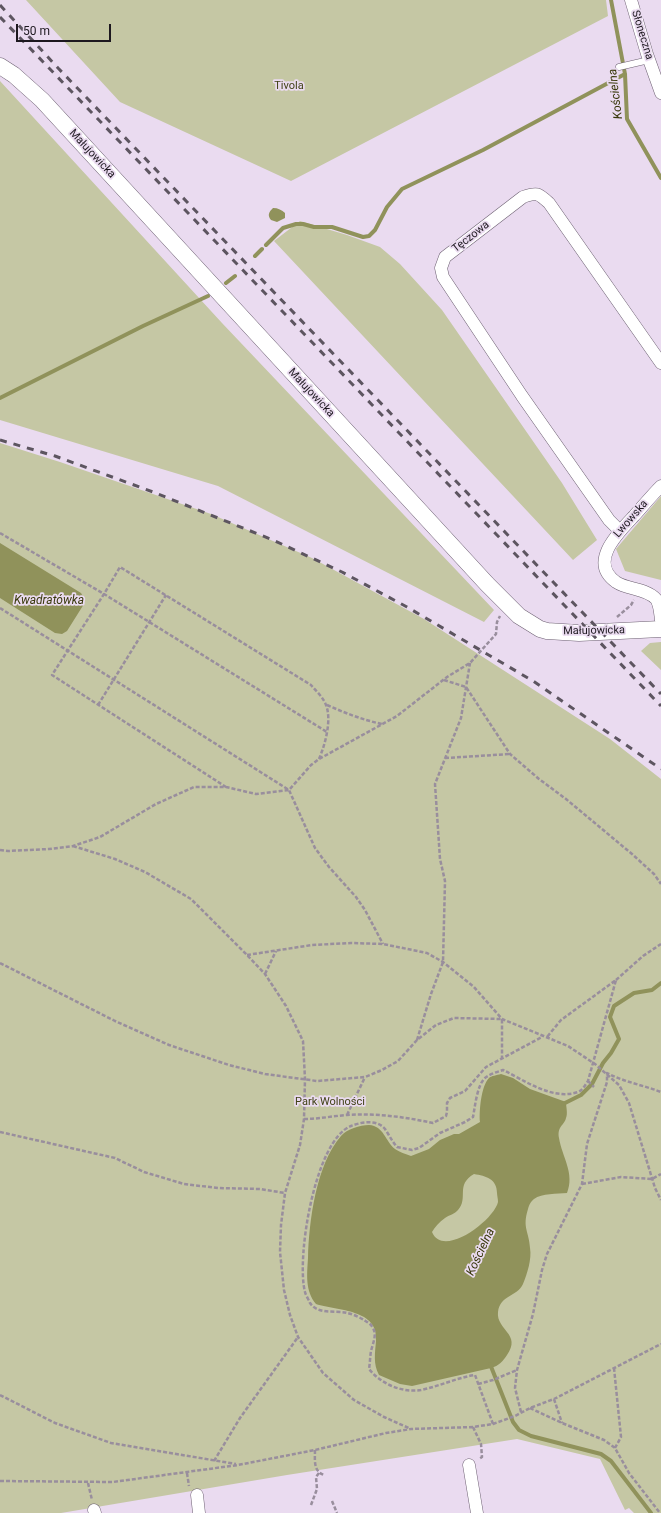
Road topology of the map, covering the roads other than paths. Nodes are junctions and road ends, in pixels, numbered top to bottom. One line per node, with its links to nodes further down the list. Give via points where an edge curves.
1 (631, 0): 2 (street, Słoneczna)
2 (649, 60): 4 (lane); 5 (street, Słoneczna)
3 (0, 66): 11 (street, Małujowicka, via 42,100 508,606 528,622 547,631 579,633)
4 (619, 68)
5 (658, 74): 6 (street, Słoneczna)
6 (661, 93)
7 (661, 363): 9 (street, Tęczowa, via 542,196 534,193 523,197 445,257 441,268 443,277 522,396 609,520)
8 (661, 486): 9 (street, Lwowska)
9 (620, 531): 10 (street, Lwowska, via 608,548 604,567 616,582 648,593 656,599 660,607)
10 (661, 620)
11 (661, 629)
12 (469, 1465): 15 (street)
13 (197, 1495): 14 (street)
14 (200, 1513)
15 (477, 1513)

